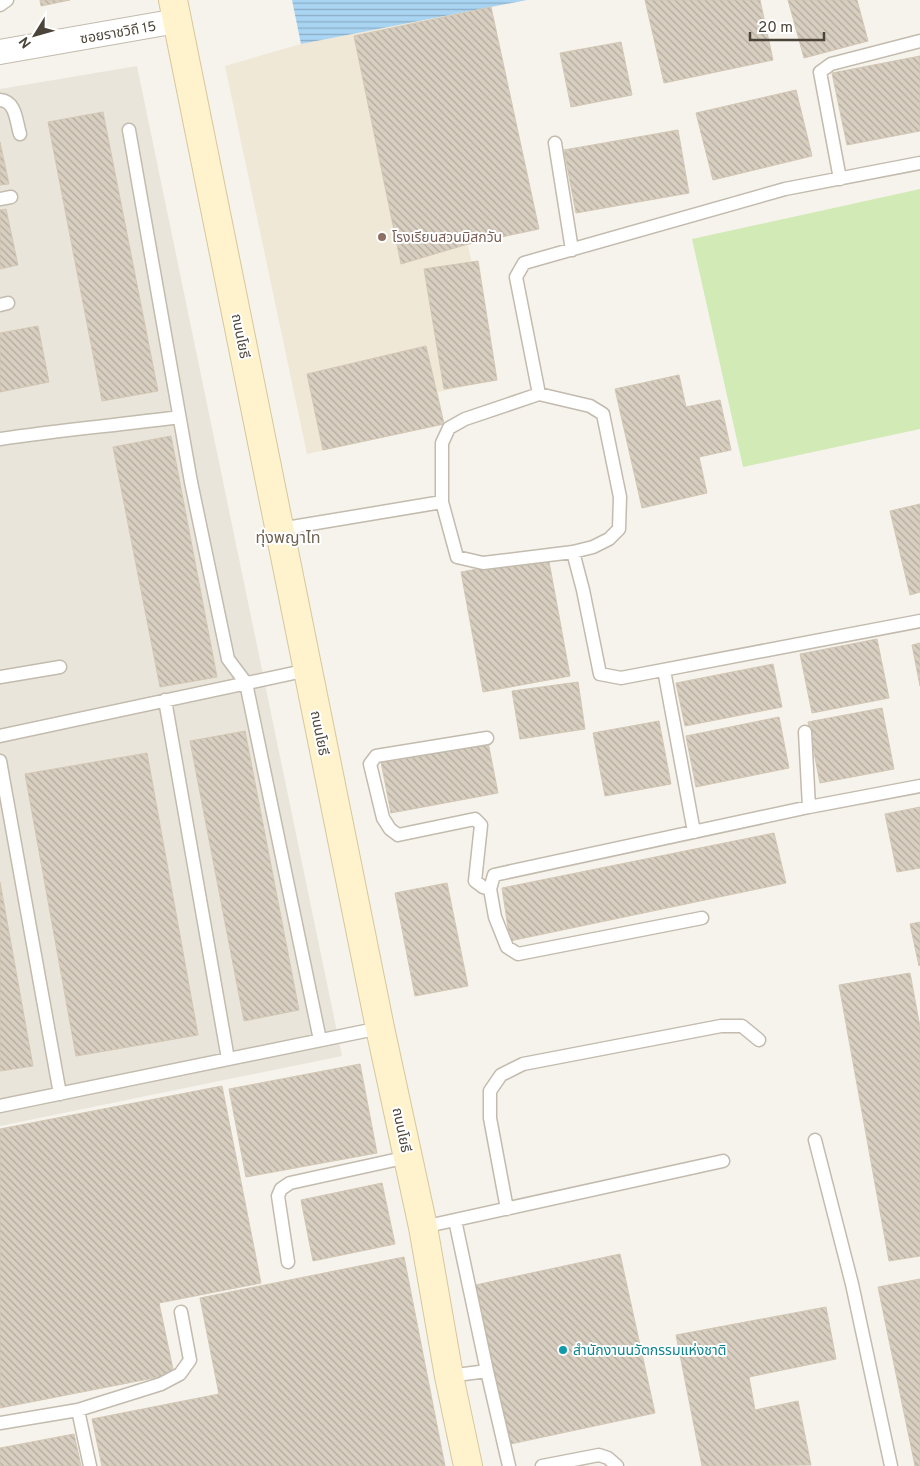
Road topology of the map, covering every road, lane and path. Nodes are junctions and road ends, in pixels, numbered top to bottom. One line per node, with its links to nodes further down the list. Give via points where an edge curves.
1 (7, 0): 2 (lane)
2 (0, 5)
3 (175, 10): 5 (street, ซอยราชวิถี 15); 17 (street, ถนนโยธี)
4 (920, 41): 11 (lane, via 831,64 820,72)
5 (0, 52)
6 (0, 100): 8 (lane, via 6,100 13,107)
7 (129, 130): 14 (lane)
8 (20, 134)
9 (555, 143): 12 (lane)
10 (920, 163): 11 (lane)
11 (840, 179): 12 (lane, via 785,189)
12 (572, 250): 13 (lane, via 524,263 516,277)
13 (539, 394): 16 (lane, via 465,419 449,428 442,443); 18 (lane, via 590,406 603,414 620,497 619,529 609,539 593,547)
14 (180, 417): 15 (lane); 24 (lane, via 228,659)
15 (0, 439)
16 (442, 502): 17 (lane); 18 (lane, via 457,557 483,563)
17 (280, 530): 21 (street, ถนนโยธี)
18 (572, 552): 22 (lane, via 600,674 621,678)
19 (920, 621): 22 (lane)
20 (60, 667): 23 (lane)
21 (308, 670): 24 (lane); 35 (street, ถนนโยธี)
22 (664, 670): 32 (lane)
23 (0, 677)
24 (246, 683): 25 (lane); 36 (lane)
25 (165, 700): 27 (lane); 38 (lane)
26 (805, 732): 31 (lane)
27 (0, 736)
28 (487, 738): 33 (lane, via 376,756 370,764 383,818 398,835 475,819 481,824 475,881 482,888)
29 (0, 761): 39 (lane)
30 (920, 786): 31 (lane)
31 (809, 807): 32 (lane)
32 (694, 832): 33 (lane, via 494,875)
33 (490, 889): 34 (lane, via 495,917 506,947 518,954)
34 (702, 918)
35 (380, 1028): 36 (lane); 42 (street, ถนนโยธี)
36 (320, 1040): 38 (lane)
37 (758, 1040): 44 (lane, via 742,1026 721,1026 523,1064 501,1075 490,1091 490,1118)
38 (228, 1059): 39 (lane)
39 (60, 1094): 40 (lane)
40 (0, 1106)
41 (815, 1140): 58 (lane, via 852,1284)
42 (408, 1157): 46 (street, ถนนโยธี); 47 (lane, via 290,1183 281,1189 278,1196)
43 (723, 1161): 44 (lane)
44 (507, 1208): 45 (lane)
45 (455, 1220): 46 (lane); 49 (lane)
46 (423, 1227): 50 (street, ถนนโยธี)
47 (288, 1262)
48 (180, 1312): 51 (lane, via 190,1360 180,1374 161,1384)
49 (487, 1371): 50 (lane); 55 (lane)
50 (449, 1376): 54 (street, ถนนโยธี)
51 (78, 1410): 52 (lane); 53 (lane)
52 (0, 1423)
53 (90, 1466)
54 (468, 1466)
55 (509, 1466)
56 (542, 1466): 57 (lane, via 599,1455)
57 (617, 1466)
58 (892, 1466)

